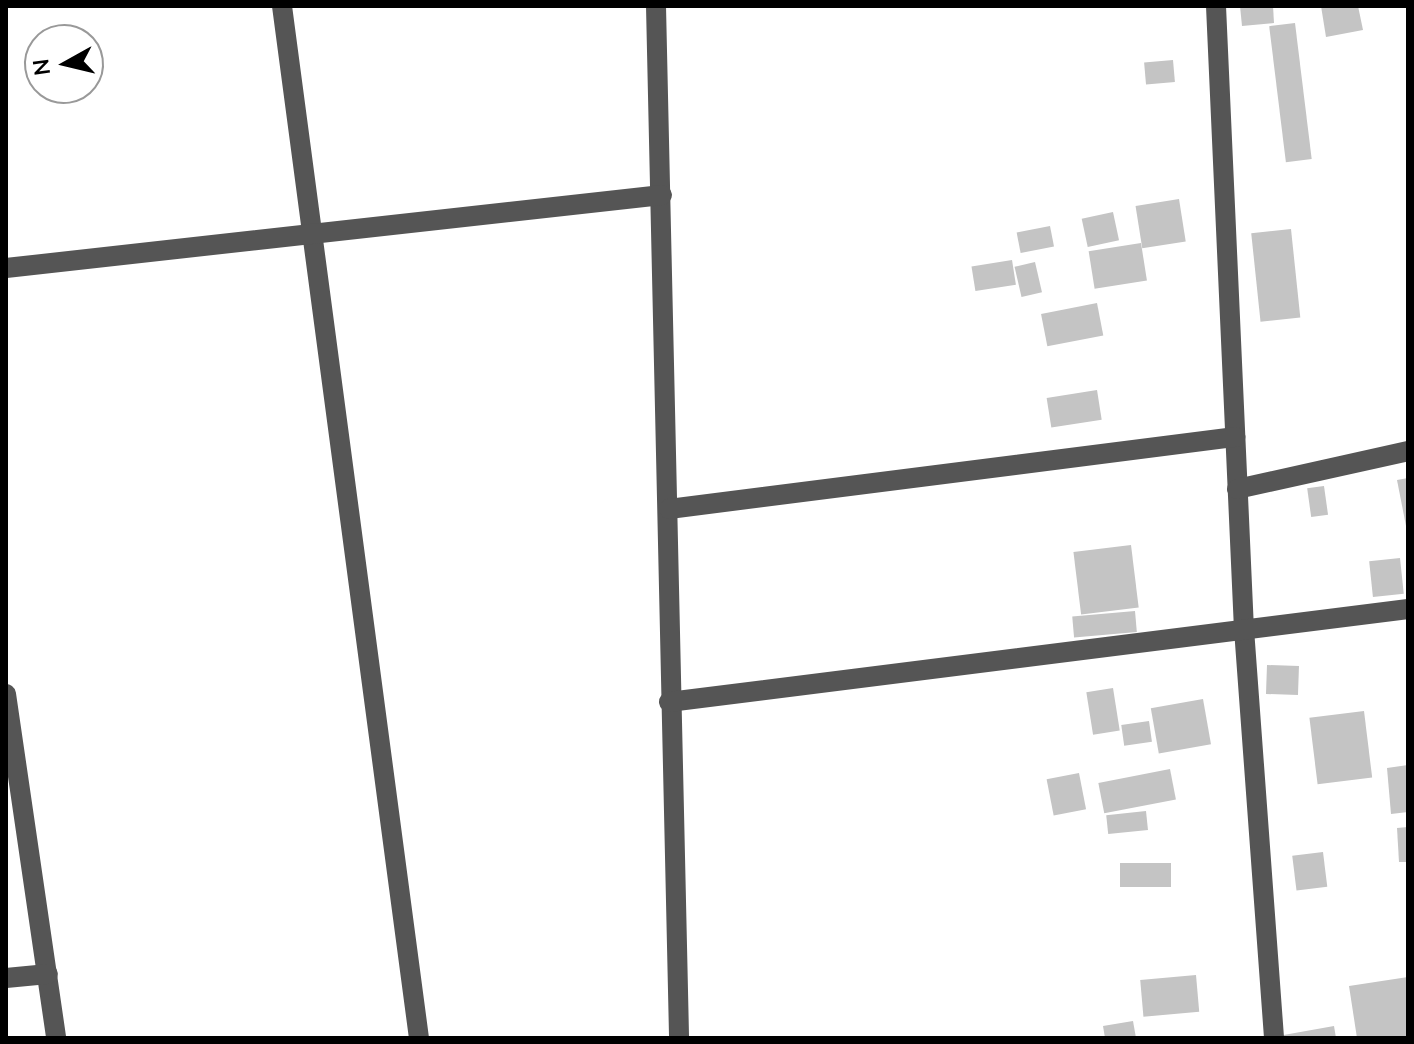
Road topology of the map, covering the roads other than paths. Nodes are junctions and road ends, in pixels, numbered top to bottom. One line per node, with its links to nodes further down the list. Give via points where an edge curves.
1 (282, 6): 5 (street)
2 (656, 6): 4 (street)
3 (1216, 6): 7 (street)
4 (662, 195): 5 (street); 10 (street)
5 (314, 237): 6 (street); 18 (street)
6 (6, 268)
7 (1235, 437): 9 (street); 10 (street)
8 (1408, 451): 9 (street)
9 (1237, 489): 12 (street)
10 (669, 509): 14 (street)
11 (1408, 609): 12 (street)
12 (1244, 629): 14 (street); 20 (street)
13 (6, 694): 15 (street)
14 (669, 702): 19 (street)
15 (48, 974): 16 (street); 17 (street)
16 (6, 978)
17 (56, 1038)
18 (419, 1038)
19 (679, 1038)
20 (1274, 1038)

